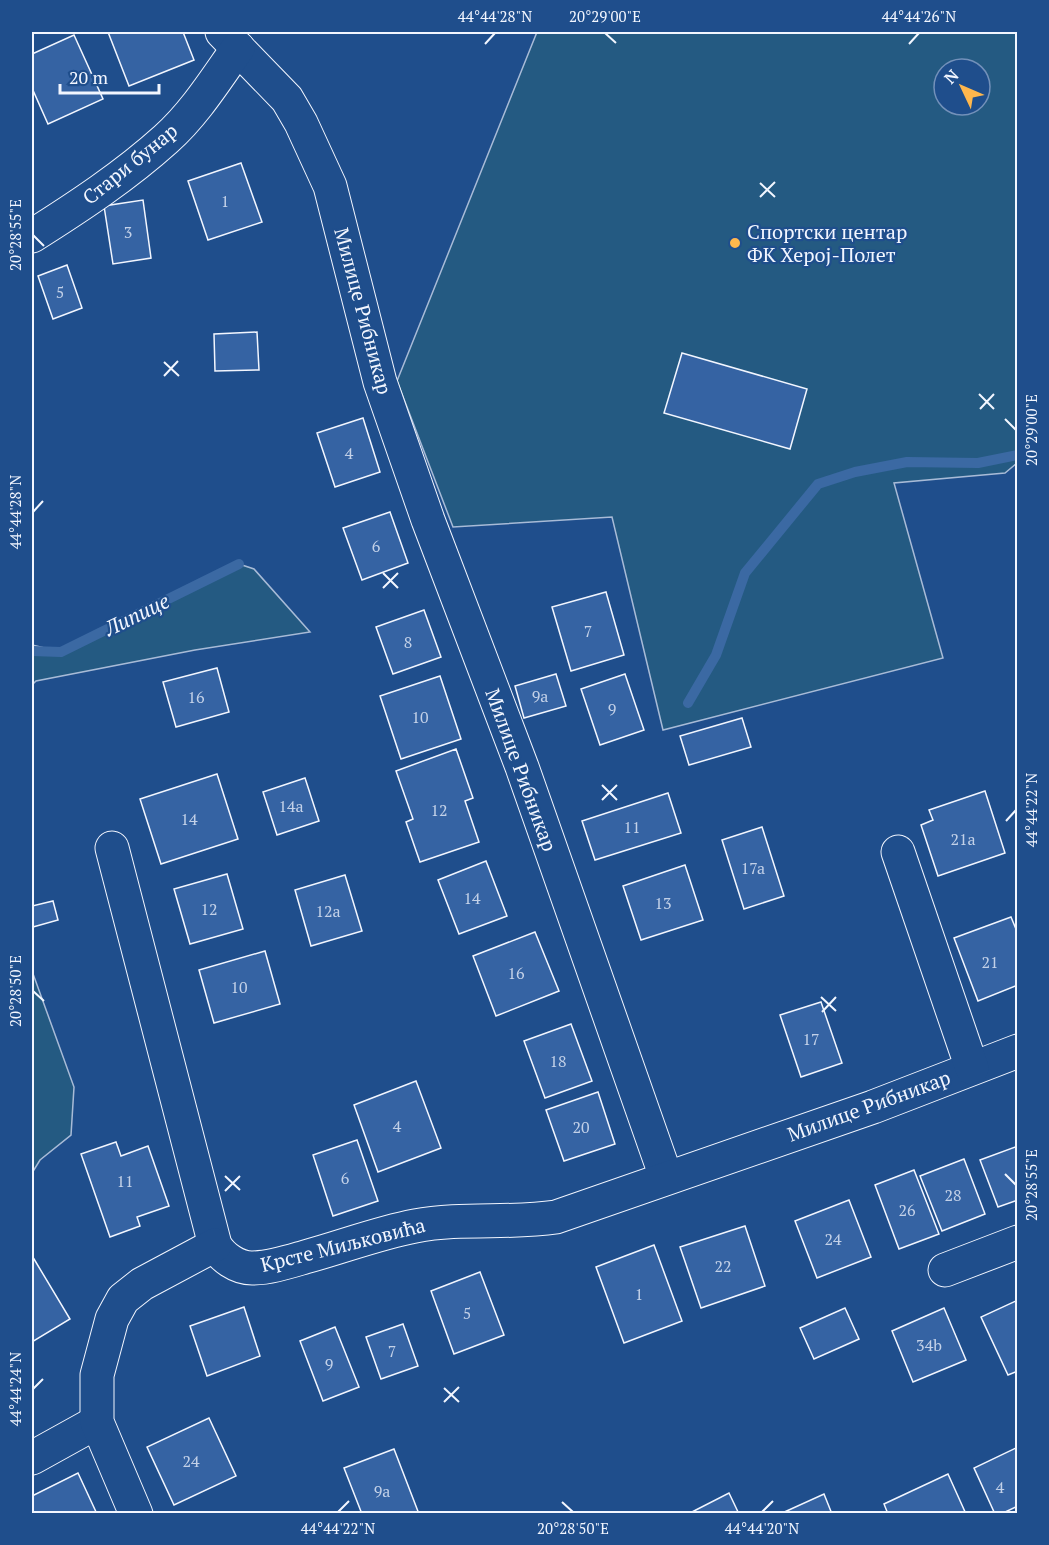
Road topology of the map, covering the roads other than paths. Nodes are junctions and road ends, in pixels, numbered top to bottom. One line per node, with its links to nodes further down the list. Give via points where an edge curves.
1 (230, 40): 2 (street, Стари бунар, via 207,92 167,138 80,205); 7 (street, Милице Рибникар, via 287,99 330,186 380,382 522,767)
2 (32, 236)
3 (112, 848): 9 (street)
4 (897, 852): 6 (street)
5 (1017, 1051): 6 (street, Милице Рибникар)
6 (972, 1068): 7 (street, Милице Рибникар, via 873,1107)
7 (666, 1178): 9 (street, Крсте Миљковића, via 556,1217 413,1226 262,1267 236,1264)
8 (1017, 1242): 10 (street)
9 (215, 1245): 11 (street, via 142,1284 123,1299 112,1319 97,1375)
10 (945, 1270)
11 (97, 1422): 12 (street); 13 (street)
12 (32, 1458)
13 (136, 1514)

